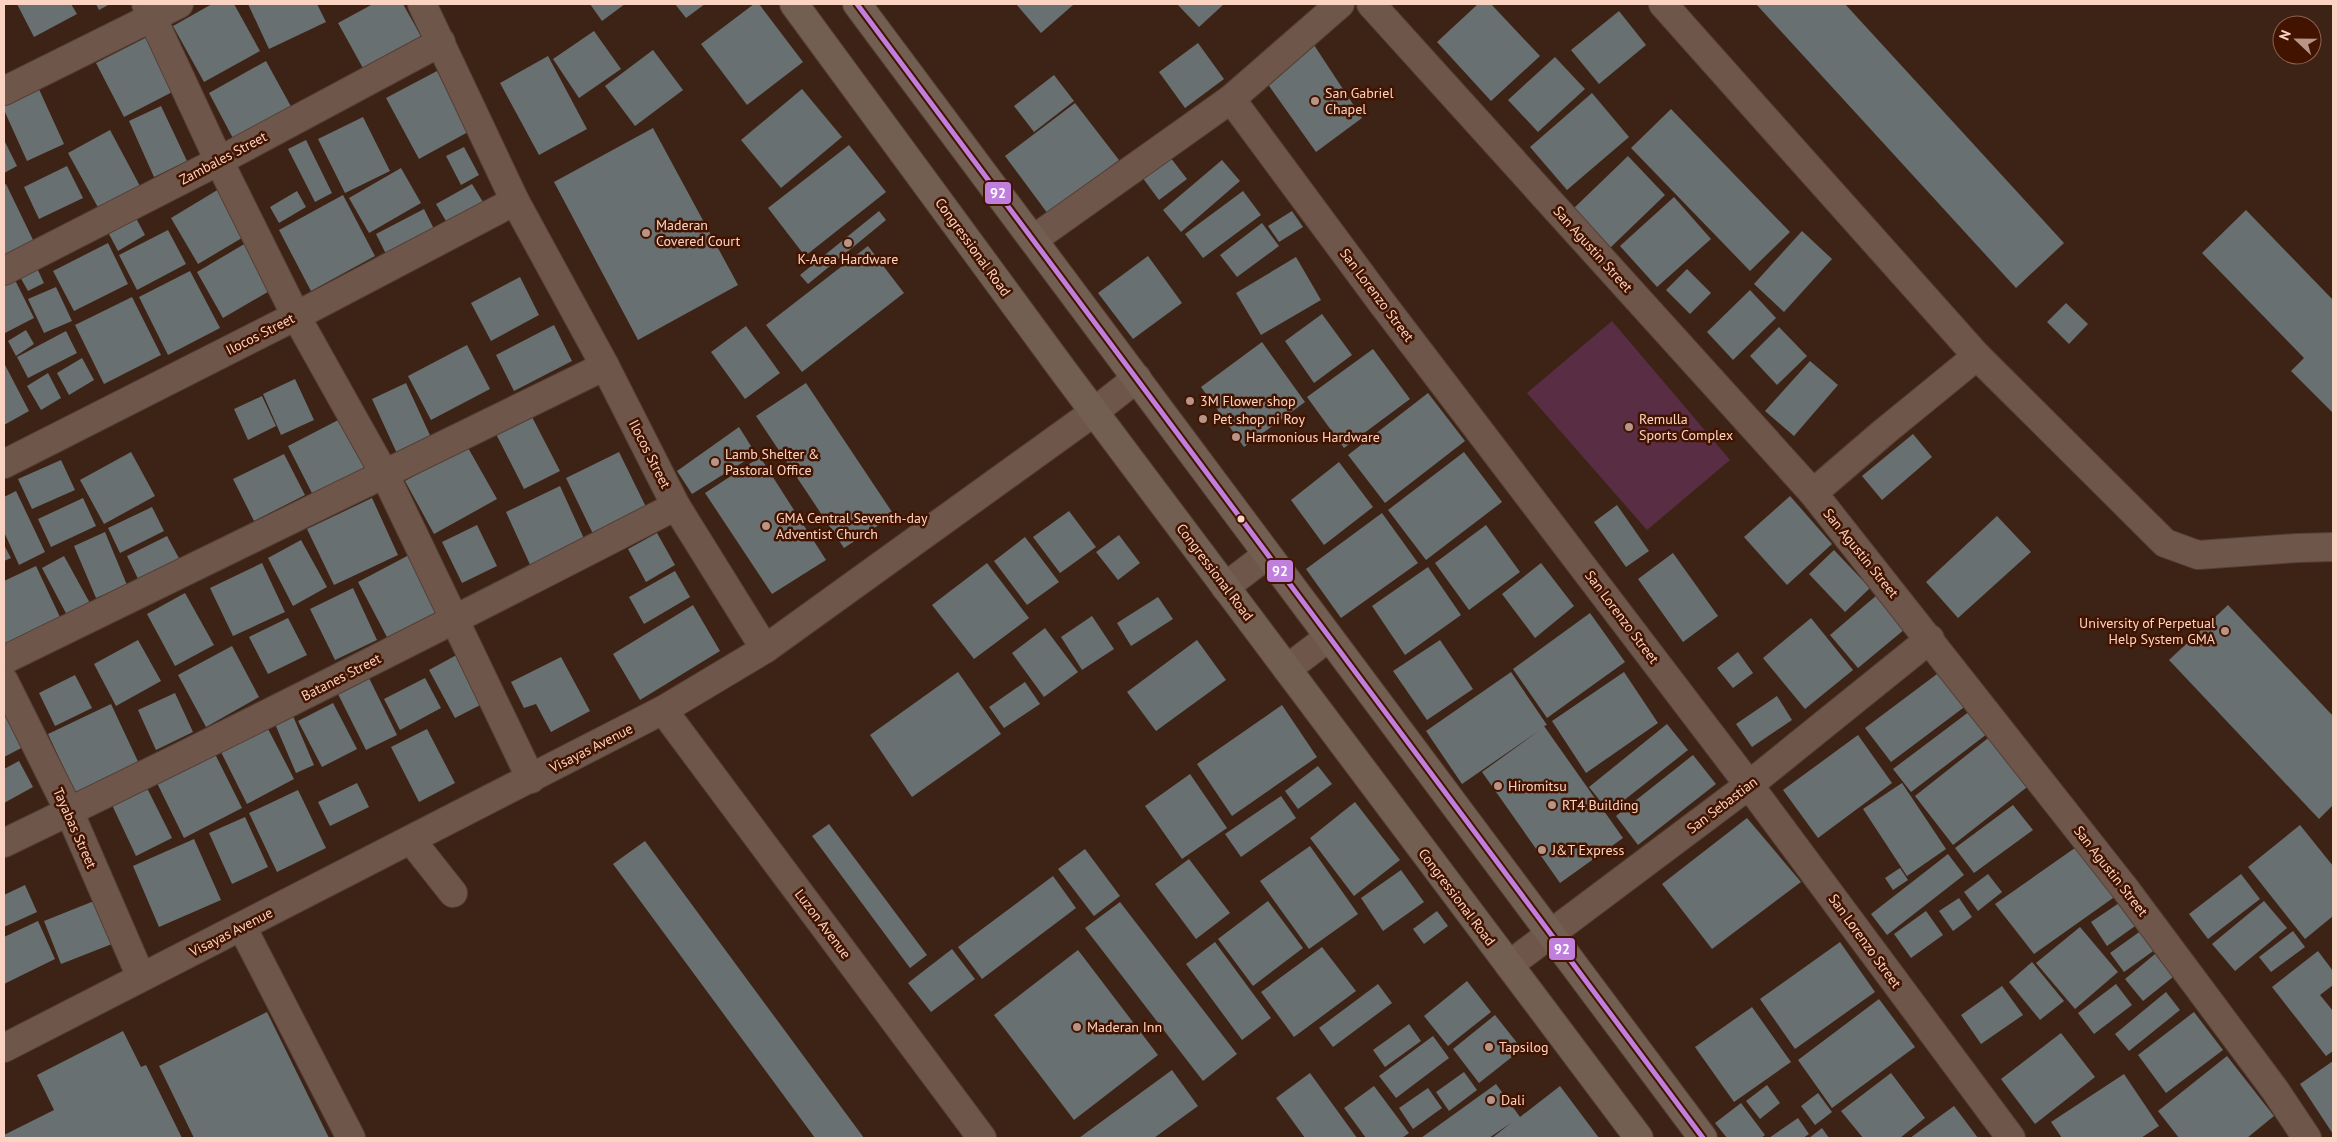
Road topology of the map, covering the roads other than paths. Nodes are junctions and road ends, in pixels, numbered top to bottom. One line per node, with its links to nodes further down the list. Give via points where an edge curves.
1 (180, 4): 8 (street)
2 (422, 4): 9 (street, Ilocos Street)
3 (794, 4): 20 (main road, Congressional Road)
4 (857, 4): 14 (main road)
5 (1340, 4): 11 (street)
6 (1371, 4): 23 (street, San Agustin Street)
7 (1663, 4): 17 (street)
8 (149, 10): 10 (street); 12 (street)
9 (442, 42): 12 (street, Zambales Street); 13 (street, Ilocos Street)
10 (4, 91)
11 (1231, 99): 14 (street); 37 (street, San Lorenzo Street, via 1382,303)
12 (219, 161): 15 (street, Zambales Street); 16 (street)
13 (515, 200): 16 (street, Ilocos Street); 18 (street, Ilocos Street)
14 (1034, 239): 19 (main road)
15 (4, 271)
16 (296, 316): 21 (street, Ilocos Street); 22 (street)
17 (1977, 356): 23 (street); 25 (street, via 2165,543 2198,555)
18 (605, 366): 22 (street); 24 (street, Ilocos Street)
19 (1136, 378): 20 (street, Visayas Avenue); 26 (main road)
20 (1094, 412): 27 (main road, Congressional Road); 31 (street, Visayas Avenue)
21 (4, 464)
22 (385, 475): 28 (street); 32 (street)
23 (1813, 493): 30 (street, San Agustin Street)
24 (676, 506): 28 (street, Batanes Street); 31 (street, Ilocos Street)
25 (2333, 548)
26 (1267, 555): 27 (street); 29 (main road)
27 (1225, 587): 33 (main road, Congressional Road)
28 (455, 620): 36 (street); 38 (street, Batanes Street)
29 (1329, 637): 33 (street); 43 (main road)
30 (1930, 639): 37 (street, San Sebastian); 52 (street, San Agustin Street, via 2126,890)
31 (765, 649): 35 (street, Visayas Avenue)
32 (4, 660)
33 (1287, 669): 44 (main road, Congressional Road)
34 (4, 681): 38 (street, Tayabas Street)
35 (663, 710): 36 (street, Visayas Avenue); 48 (street, Luzon Avenue)
36 (531, 779): 39 (street, Visayas Avenue)
37 (1749, 784): 43 (street, San Sebastian); 51 (street, San Lorenzo Street)
38 (69, 811): 40 (street, Batanes Street); 45 (street, Tayabas Street)
39 (411, 840): 41 (street); 42 (street, Visayas Avenue)
40 (4, 842)
41 (453, 893)
42 (242, 927): 45 (street, Visayas Avenue); 47 (street)
43 (1550, 934): 44 (street, San Sebastian); 50 (main road)
44 (1509, 965): 49 (main road, Congressional Road)
45 (141, 977): 46 (street, Visayas Avenue)
46 (4, 1048)
47 (351, 1138)
48 (982, 1138)
49 (1639, 1138)
50 (1702, 1138)
51 (2010, 1138)
52 (2307, 1138)

